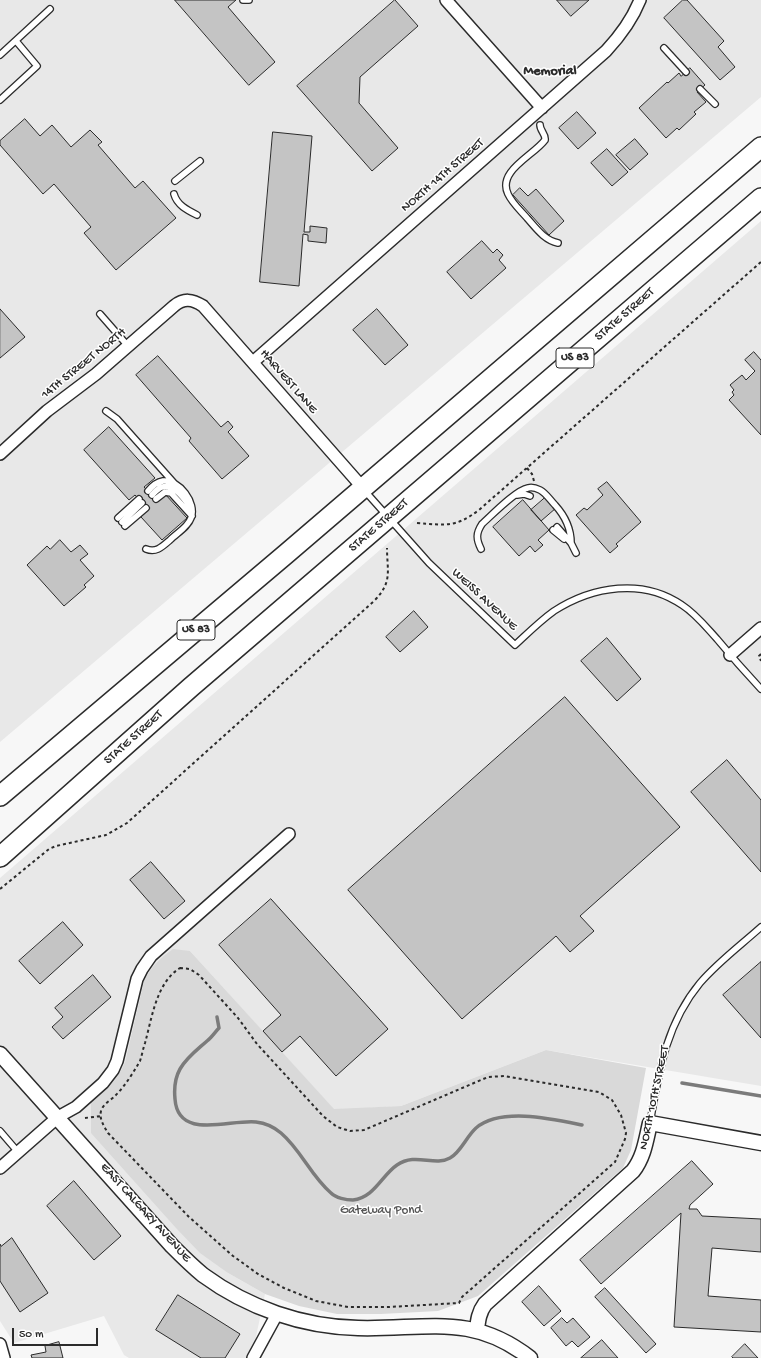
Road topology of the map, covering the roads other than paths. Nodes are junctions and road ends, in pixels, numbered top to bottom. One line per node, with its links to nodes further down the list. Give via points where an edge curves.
1 (243, 0): 2 (lane)
2 (250, 0)
3 (446, 0): 13 (street)
4 (640, 0): 13 (street, NORTH 14TH STREET, via 631,20 615,41)
5 (50, 9): 6 (lane)
6 (16, 41): 8 (lane); 11 (lane, via 37,66)
7 (664, 48): 9 (lane)
8 (0, 55)
9 (686, 72)
10 (700, 89): 12 (lane)
11 (0, 100)
12 (714, 104)
13 (542, 108): 25 (street, NORTH 14TH STREET)
14 (540, 125): 21 (lane, via 545,140 510,173 506,181 506,190 543,236)
15 (761, 147): 29 (highway, US 83)
16 (200, 161): 17 (lane)
17 (175, 181)
18 (174, 194): 20 (lane, via 183,207)
19 (761, 198): 33 (highway, STATE STREET / US 83)
20 (197, 215)
21 (558, 243)
22 (188, 300): 24 (street, 14TH STREET NORTH, via 174,306); 25 (street, HARVEST LANE, via 202,306)
23 (100, 314): 24 (lane)
24 (128, 346): 27 (street, 14TH STREET NORTH)
25 (253, 362): 29 (street, HARVEST LANE)
26 (106, 411): 28 (lane, via 117,419)
27 (0, 454)
28 (176, 484): 32 (lane, via 191,501); 32 (lane, via 168,481 158,482 152,495 171,493)
29 (363, 488): 33 (lane, WEISS AVENUE); 43 (highway, US 83)
30 (528, 497): 31 (lane)
31 (510, 499): 36 (lane, via 528,488 545,494 561,512 568,525); 38 (lane, via 479,528 477,538)
32 (192, 514): 37 (lane, via 187,524 160,548 152,551)
33 (389, 518): 41 (lane, WEISS AVENUE, via 429,563 515,645 566,604 603,590 634,588 664,595 682,605); 45 (highway, STATE STREET / US 83, via 191,687)
34 (122, 522): 34 (lane, via 142,503)
35 (555, 528): 36 (lane)
36 (571, 543): 39 (lane)
37 (146, 549)
38 (481, 549)
39 (576, 553)
40 (761, 628): 41 (street)
41 (730, 655): 42 (lane, WEISS AVENUE)
42 (761, 689)
43 (0, 796)
44 (289, 834): 48 (street, via 150,956 137,979 113,1070 76,1107)
45 (0, 857)
46 (761, 927): 49 (lane, NORTH 10TH STREET, via 712,970 696,988 681,1012 663,1054)
47 (0, 1054): 48 (street, EAST CALGARY AVENUE)
48 (58, 1117): 52 (street); 54 (street, EAST CALGARY AVENUE, via 172,1246 191,1264 232,1294)
49 (650, 1123): 51 (street); 55 (street, NORTH 10TH STREET, via 643,1156 634,1171 485,1304 478,1318)
50 (0, 1131): 52 (lane)
51 (761, 1143)
52 (18, 1152): 53 (street)
53 (0, 1168)
54 (277, 1314): 55 (street, EAST CALGARY AVENUE, via 308,1323 344,1328 444,1326); 58 (street)
55 (477, 1330): 59 (street, EAST CALGARY AVENUE, via 496,1337)
56 (0, 1344): 57 (street)
57 (4, 1358)
58 (253, 1358)
59 (530, 1358)

